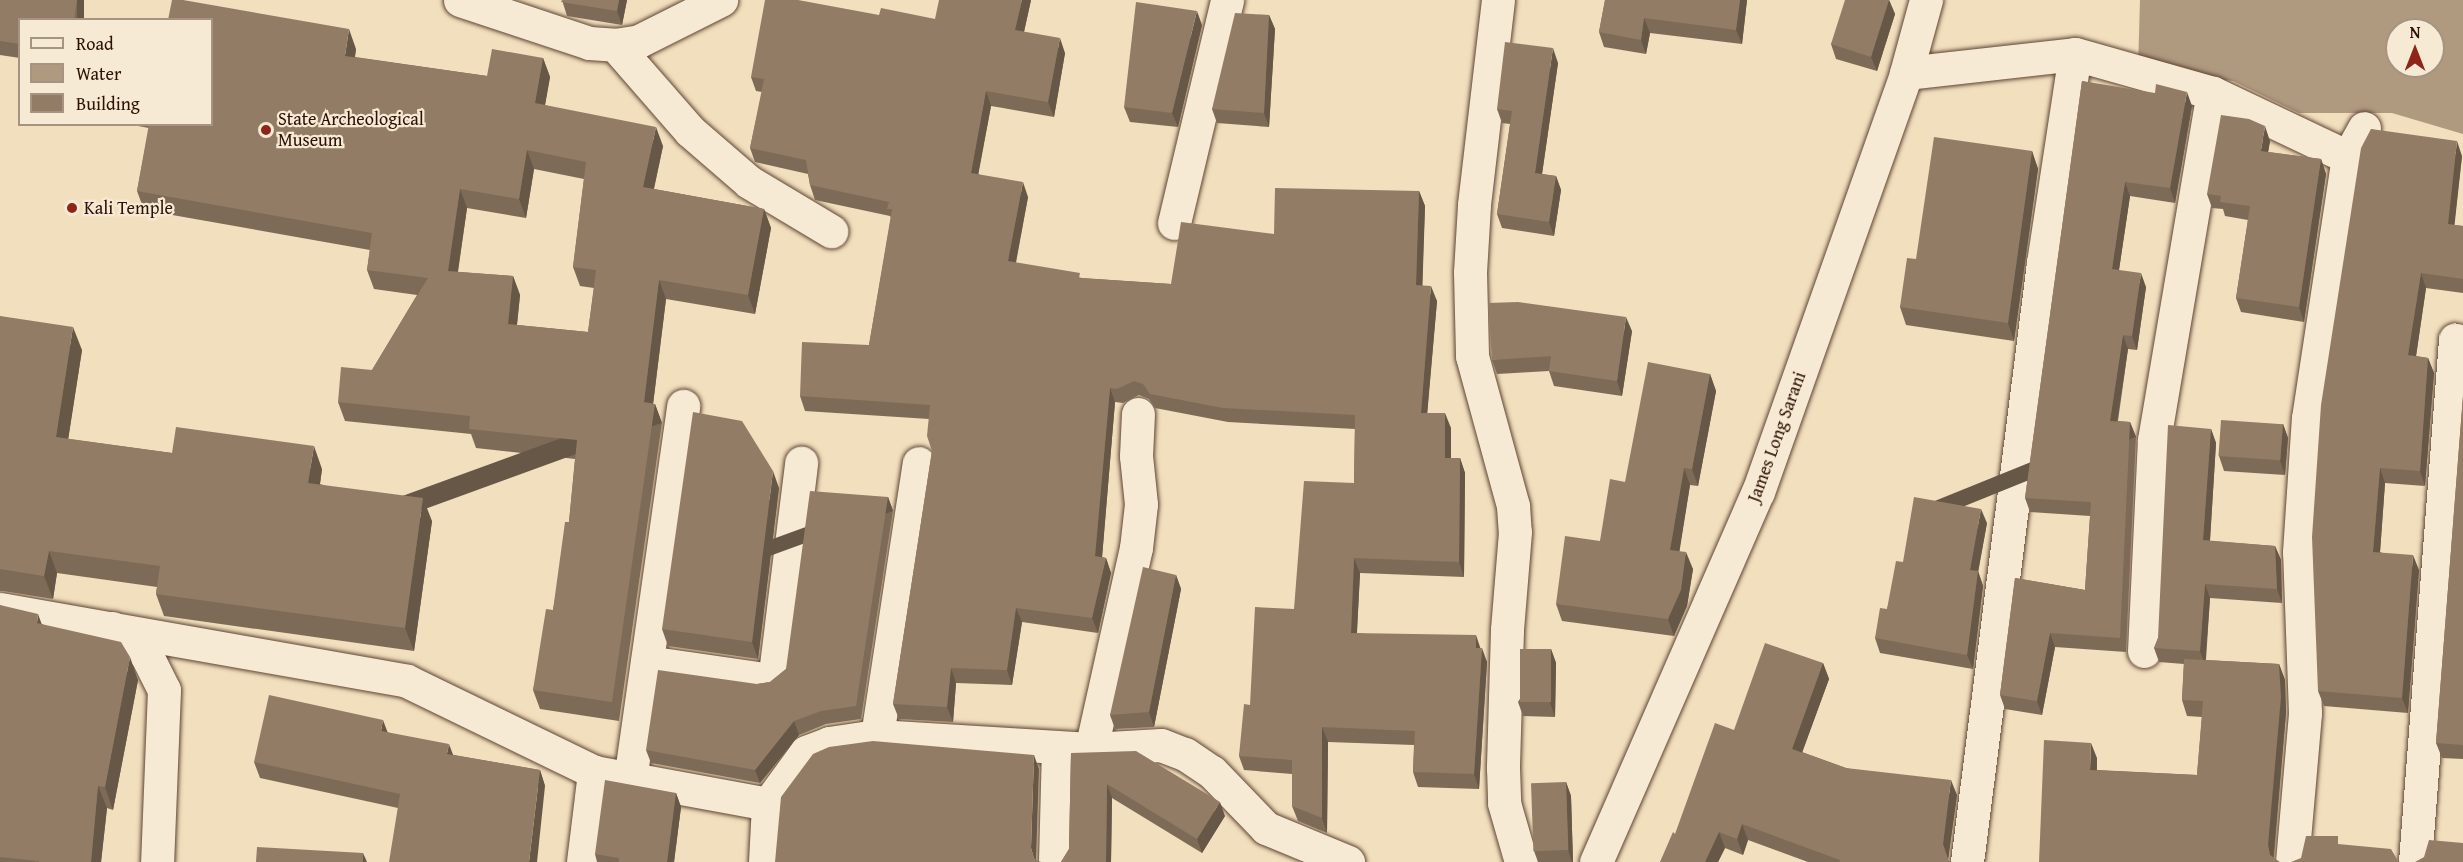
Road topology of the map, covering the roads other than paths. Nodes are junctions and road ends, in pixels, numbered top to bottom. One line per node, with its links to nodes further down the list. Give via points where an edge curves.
1 (460, 0): 6 (street, via 590,43)
2 (721, 0): 6 (street, via 639,41)
3 (1227, 0): 12 (street)
4 (1498, 0): 34 (street, via 1474,205 1472,346 1495,449 1513,506 1503,768 1504,803)
5 (1926, 0): 8 (street, James Long Sarani)
6 (615, 45): 13 (street, via 690,131 748,182)
7 (2075, 54): 8 (street); 9 (street); 36 (street, via 2043,263)
8 (1906, 73): 35 (street, James Long Sarani, via 1758,492)
9 (2213, 93): 11 (street); 21 (street, via 2154,440)
10 (2364, 128): 11 (street)
11 (2348, 157): 37 (street, via 2308,418 2299,552 2305,713)
12 (1174, 223)
13 (831, 231)
14 (2455, 340): 38 (street)
15 (683, 406): 22 (street)
16 (1138, 414): 25 (street, via 1136,456 1141,504 1136,548)
17 (801, 463): 22 (street, via 775,673 765,679)
18 (920, 463): 23 (street)
19 (0, 609): 20 (street)
20 (112, 628): 26 (street, via 407,681); 29 (street, via 146,654 164,690)
21 (2144, 651)
22 (647, 662): 27 (street)
23 (877, 736): 24 (street); 28 (street, via 829,743 806,752)
24 (1058, 748): 25 (street); 32 (street)
25 (1091, 749): 33 (street, via 1161,745 1185,754 1212,772 1266,828)
26 (594, 772): 27 (street); 30 (street)
27 (630, 780): 28 (street)
28 (768, 804): 31 (street)
29 (157, 862)
30 (583, 862)
31 (765, 862)
32 (1054, 862)
33 (1348, 862)
34 (1521, 862)
35 (1596, 862)
36 (1967, 862)
37 (2292, 862)
38 (2415, 862)

